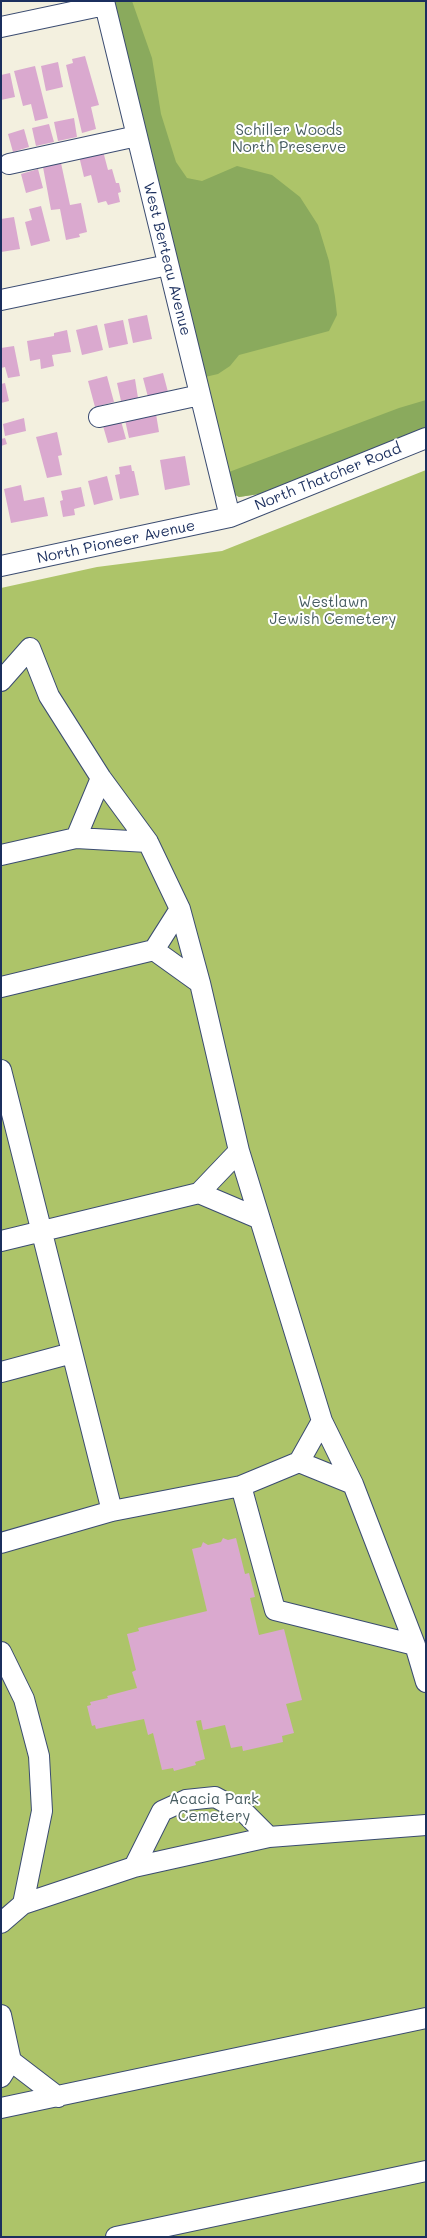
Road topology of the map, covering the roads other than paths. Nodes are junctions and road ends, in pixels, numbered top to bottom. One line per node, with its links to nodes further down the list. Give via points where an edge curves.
1 (105, 3): 2 (street); 3 (street, West Berteau Avenue)
2 (1, 27)
3 (137, 136): 4 (street); 5 (street, West Berteau Avenue)
4 (9, 164)
5 (168, 265): 6 (street); 7 (street, West Berteau Avenue)
6 (1, 300)
7 (200, 395): 8 (street); 10 (street, West Berteau Avenue)
8 (99, 417)
9 (426, 438): 10 (street, North Thatcher Road)
10 (230, 517): 11 (street, North Pioneer Avenue)
11 (1, 566)
12 (1, 681): 13 (street, via 30,648 48,696)
13 (101, 778): 14 (street); 15 (street)
14 (76, 838): 15 (street); 16 (street)
15 (148, 842): 17 (street)
16 (1, 855)
17 (180, 909): 18 (street); 19 (street)
18 (154, 950): 19 (street); 20 (street)
19 (200, 983): 22 (street)
20 (1, 987)
21 (1, 1070): 25 (street)
22 (239, 1151): 23 (street); 24 (street)
23 (199, 1193): 24 (street); 25 (street)
24 (258, 1218): 29 (street)
25 (42, 1231): 26 (street); 27 (street)
26 (1, 1241)
27 (72, 1353): 28 (street); 33 (street)
28 (1, 1372)
29 (322, 1421): 30 (street); 31 (street)
30 (299, 1462): 31 (street); 32 (street)
31 (353, 1484): 35 (street)
32 (240, 1486): 33 (street); 35 (street, via 275,1610)
33 (112, 1511): 34 (street)
34 (1, 1543)
35 (414, 1645): 37 (street)
36 (1, 1652): 41 (street, via 24,1699 39,1756 42,1811)
37 (426, 1682)
38 (426, 1824): 39 (street)
39 (269, 1837): 40 (street); 40 (street, via 245,1813 215,1797 186,1800 162,1811)
40 (134, 1867): 41 (street)
41 (23, 1904): 42 (street)
42 (1, 1923)
43 (1, 2015): 45 (street)
44 (426, 2018): 46 (street)
45 (6, 2069): 46 (street)
46 (58, 2097): 47 (street)
47 (1, 2108)
48 (426, 2171): 49 (street)
49 (116, 2237)

